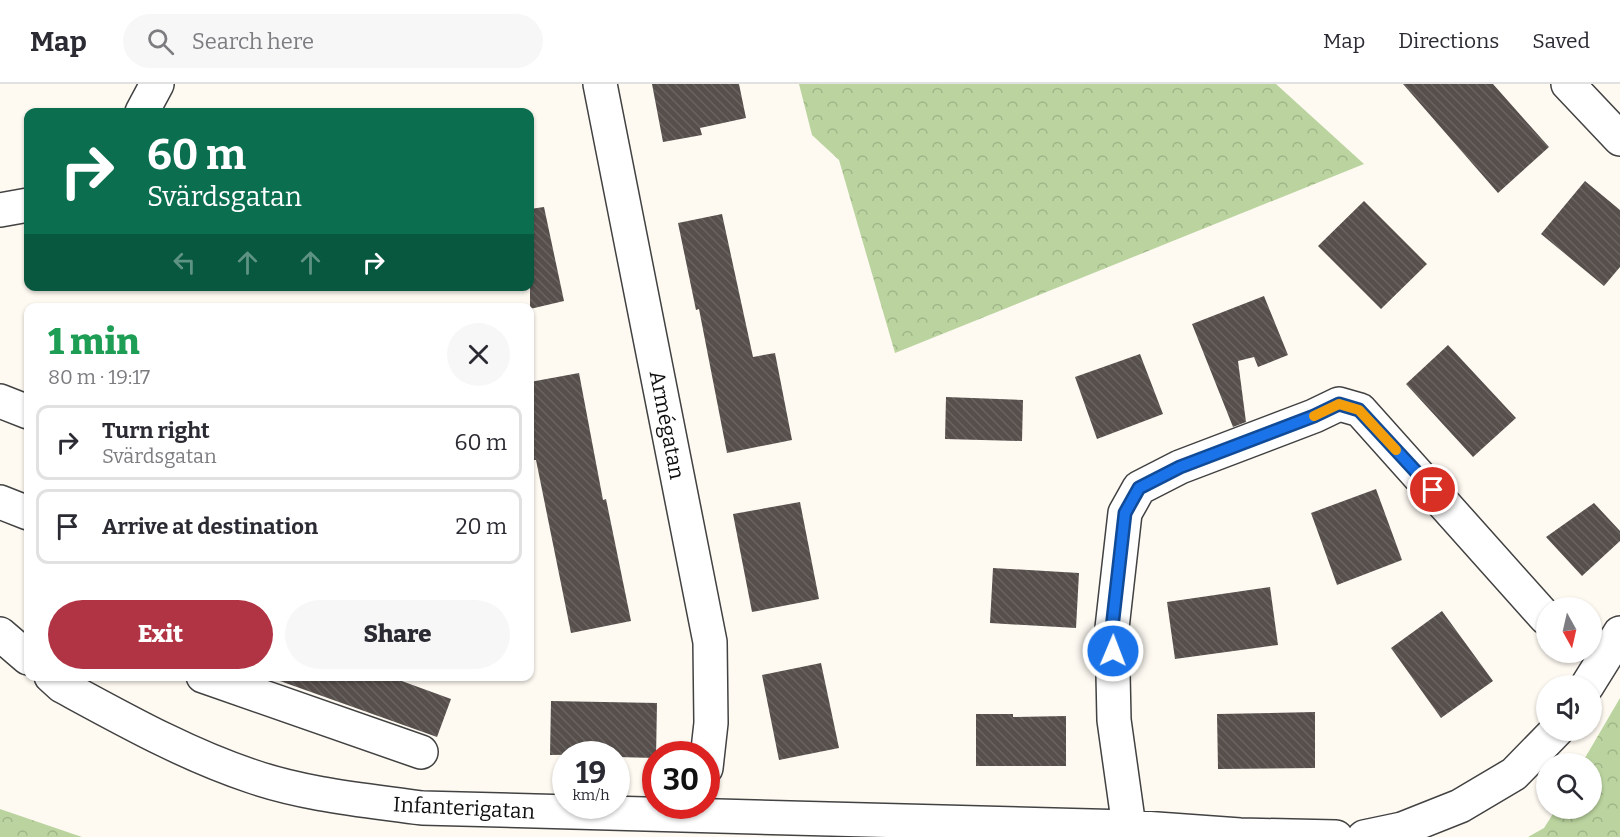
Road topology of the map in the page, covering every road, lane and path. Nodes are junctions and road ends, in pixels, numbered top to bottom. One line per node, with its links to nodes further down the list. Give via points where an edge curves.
1 (157, 84): 4 (street)
2 (600, 84): 20 (street, Armégatan, via 710,642)
3 (1569, 84): 5 (street)
4 (144, 108)
5 (1620, 139)
6 (24, 206): 7 (street)
7 (0, 210)
8 (0, 401): 9 (street)
9 (24, 410)
10 (0, 502): 11 (street)
11 (24, 511)
12 (1536, 607): 25 (street, via 1359,410 1339,404 1180,467 1139,488 1125,513 1112,628 1114,720)
13 (1620, 633): 16 (street)
14 (0, 634): 15 (street)
15 (24, 655)
16 (1592, 667)
17 (56, 681): 19 (street, Infanterigatan, via 62,686)
18 (217, 681): 22 (street)
19 (90, 688): 23 (street, Infanterigatan, via 194,754 252,777 317,794 422,808)
20 (709, 741)
21 (1546, 741): 27 (street, via 1514,774 1460,806 1402,829)
22 (422, 752)
23 (642, 810)
24 (720, 812): 25 (street, Infanterigatan)
25 (1129, 827): 26 (street, Infanterigatan)
26 (1336, 837)
27 (1364, 837)

